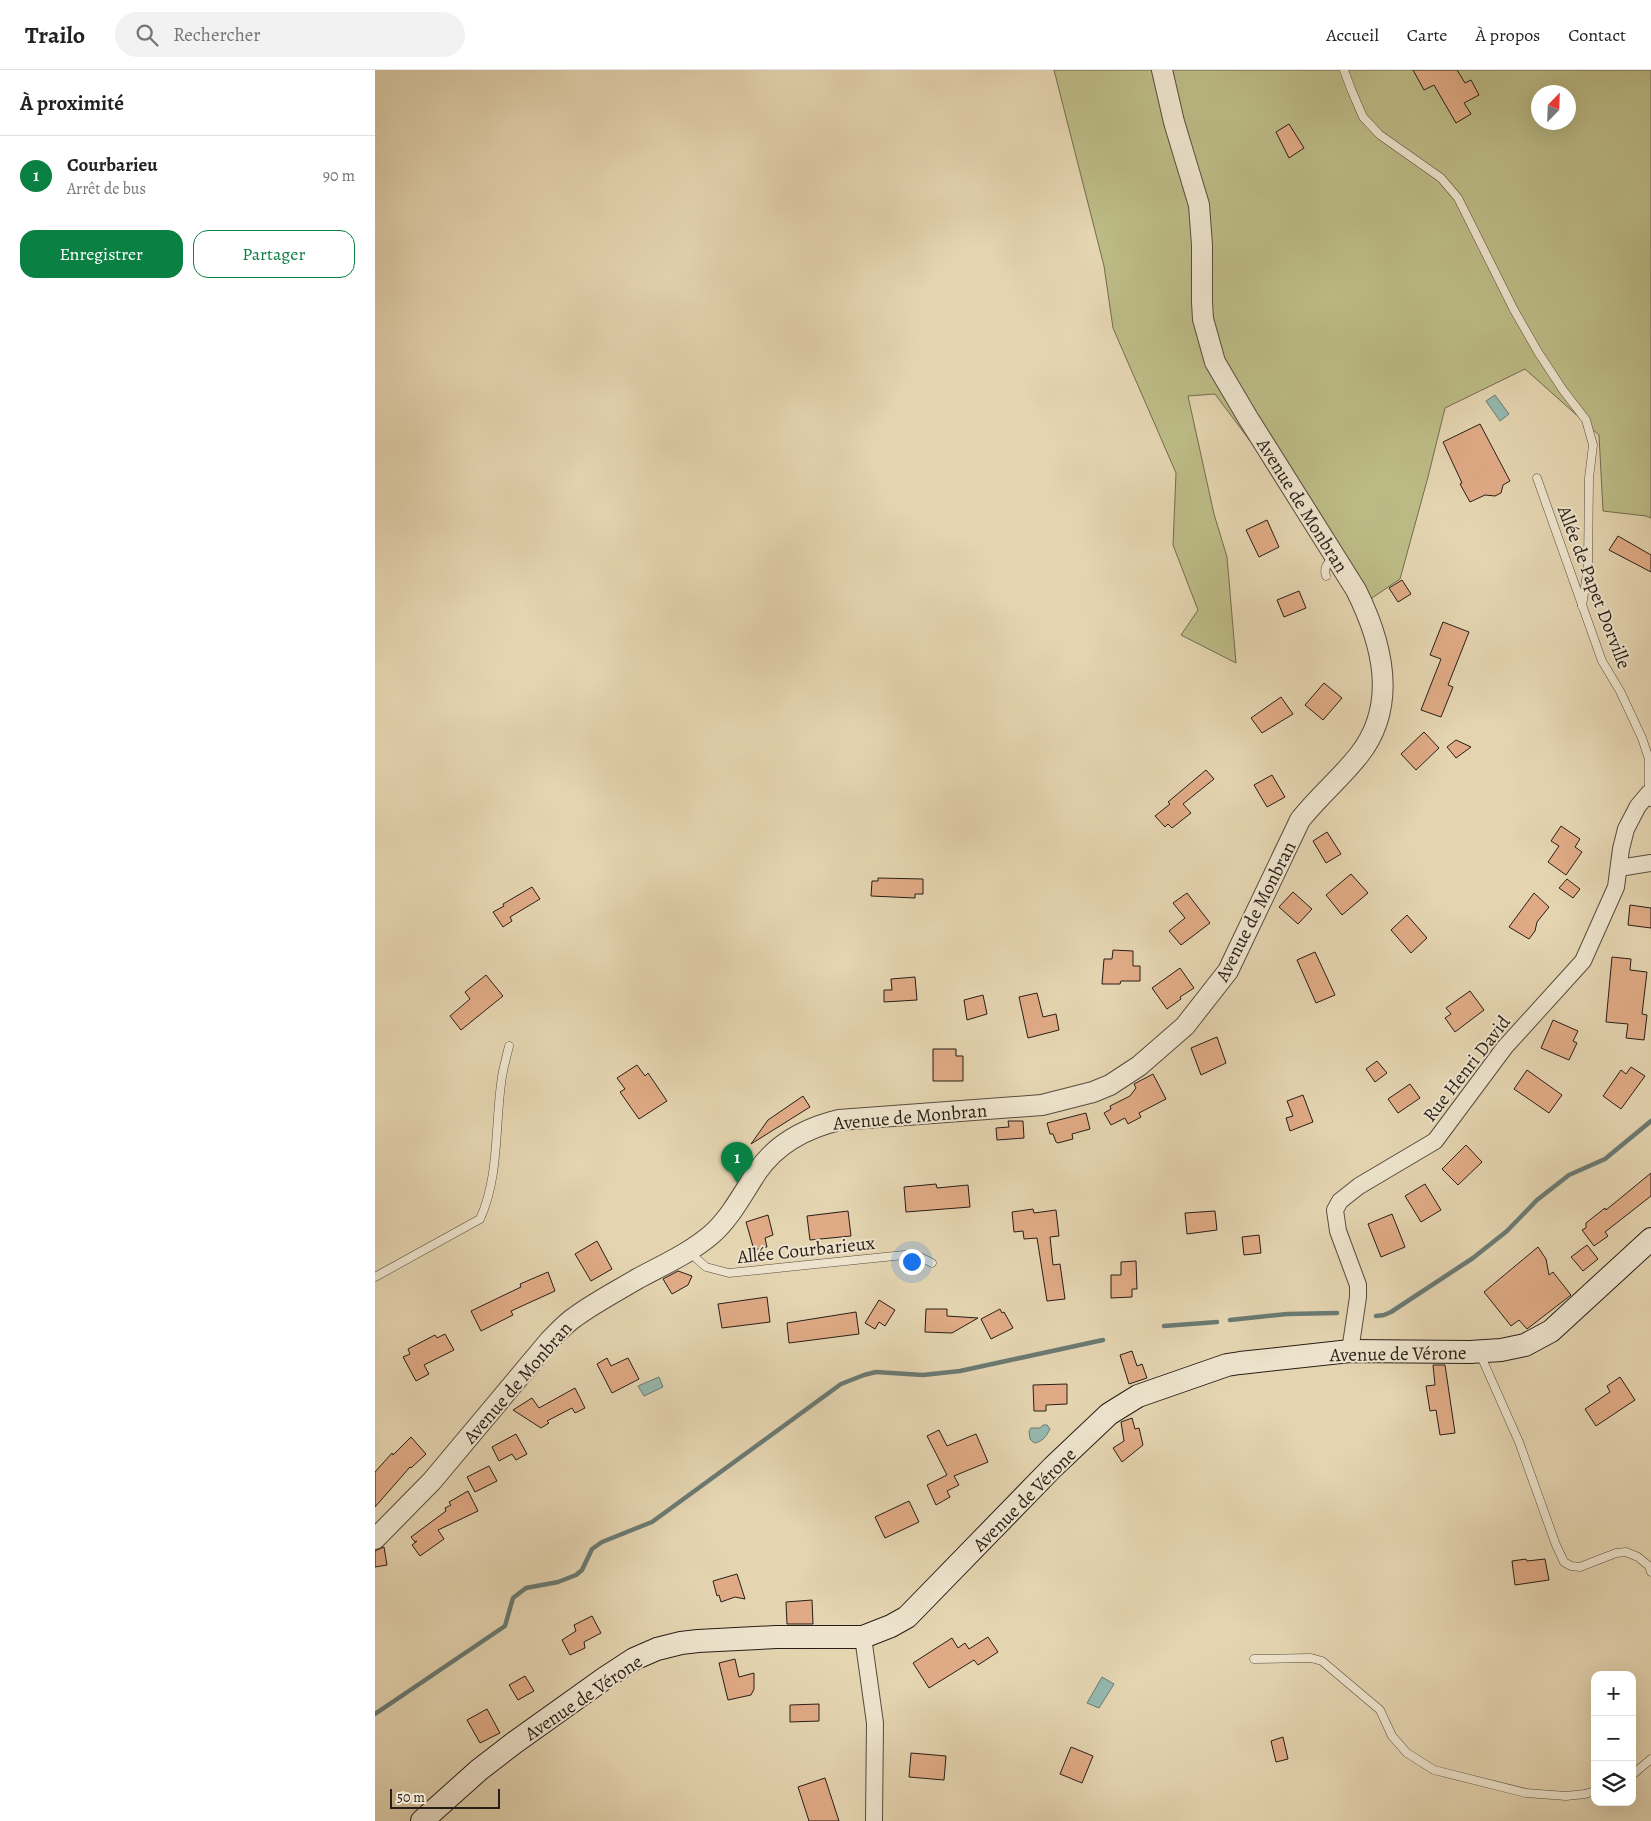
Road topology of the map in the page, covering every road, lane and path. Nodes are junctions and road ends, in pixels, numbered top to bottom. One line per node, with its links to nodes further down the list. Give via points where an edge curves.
1 (1162, 70): 4 (street, Avenue de Monbran, via 1173,122 1199,205 1203,310 1215,362)
2 (1344, 70): 6 (lane, via 1363,117 1380,135 1441,178 1458,198 1538,352 1586,420 1593,445 1589,478 1588,567)
3 (1537, 478): 6 (lane, Allée de Papet Dorville)
4 (1335, 555): 5 (lane, via 1326,565); 12 (street, Avenue de Monbran, via 1368,614 1379,649 1384,676 1383,696 1375,728 1359,755 1300,820 1228,971 1185,1026 1139,1066 1093,1092 1042,1105 839,1120 813,1128 787,1141 773,1153 719,1227)
5 (1327, 576)
6 (1583, 606): 7 (lane, Allée de Papet Dorville, via 1602,661 1642,738 1649,759)
7 (1650, 794): 9 (street, Rue Henri David, via 1638,806 1625,829)
8 (1651, 863): 9 (street)
9 (1619, 868): 15 (street, Rue Henri David, via 1616,887 1583,961 1505,1047 1435,1141 1359,1186 1340,1201 1335,1210 1338,1232 1358,1285)
10 (509, 1046): 14 (lane, via 501,1084 497,1142 487,1205 480,1219)
11 (1651, 1239): 16 (main road, Avenue de Vérone, via 1551,1331 1525,1345)
12 (688, 1251): 13 (lane, Allée Courbarieux, via 706,1267 729,1273 914,1254); 17 (street, Avenue de Monbran, via 565,1325 432,1481)
13 (931, 1263)
14 (375, 1278)
15 (1350, 1351): 16 (main road, Avenue de Vérone); 19 (main road, Avenue de Vérone, via 1234,1364 1138,1396 1109,1414 1053,1467 907,1617)
16 (1479, 1352): 18 (lane, via 1519,1442 1564,1562 1579,1567 1626,1552 1638,1557)
17 (375, 1539)
18 (1651, 1572)
19 (863, 1637): 24 (main road, Avenue de Vérone, via 707,1641 657,1649 634,1659 513,1743); 25 (street, via 875,1723)
20 (1254, 1659): 23 (lane, via 1311,1658 1322,1661 1380,1710 1392,1736 1407,1753 1434,1770 1526,1793 1566,1796)
21 (1651, 1759): 22 (lane)
22 (1636, 1772)
23 (1591, 1792)
24 (423, 1821)
25 (874, 1821)

